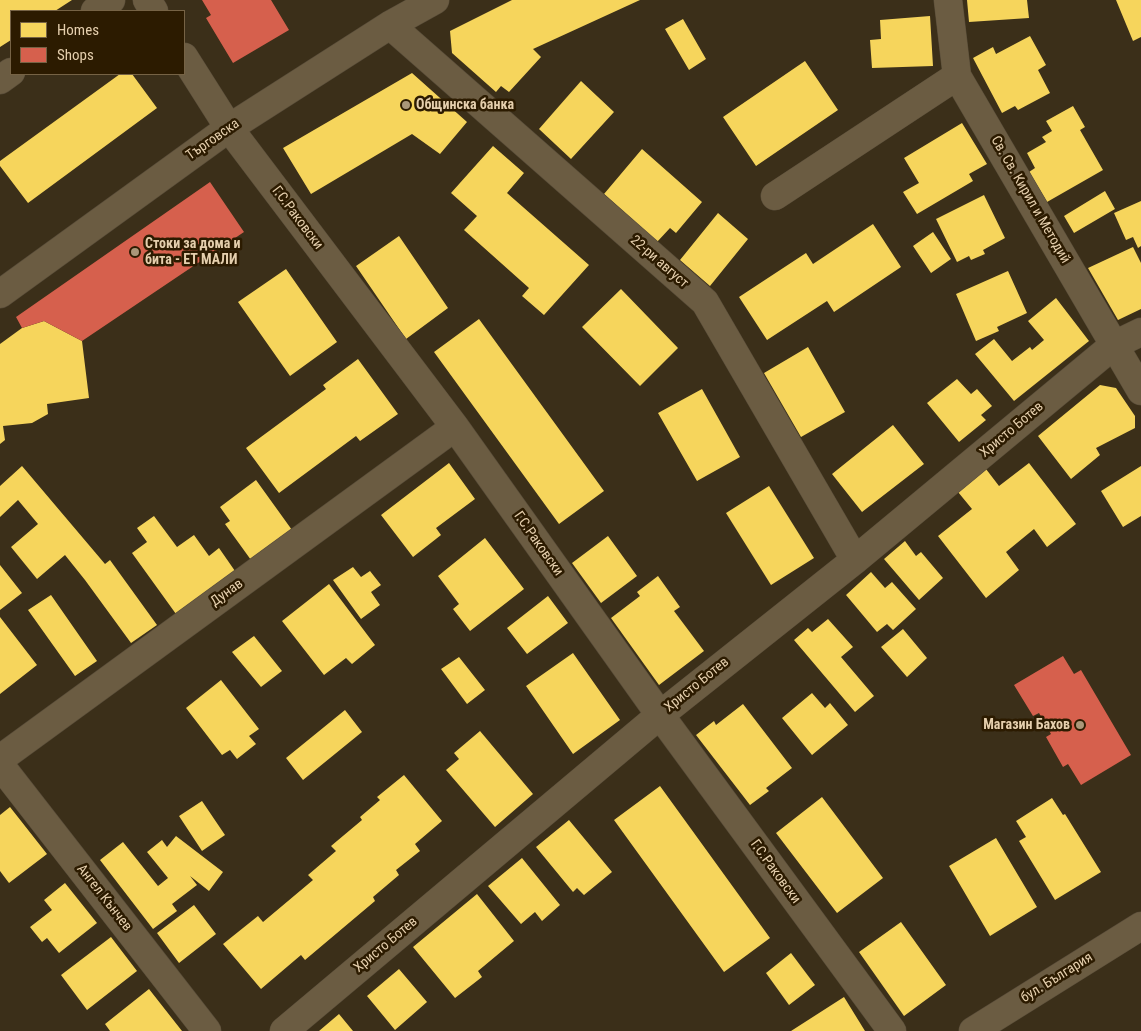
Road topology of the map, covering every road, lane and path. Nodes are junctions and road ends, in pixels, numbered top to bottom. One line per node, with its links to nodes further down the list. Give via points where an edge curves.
1 (111, 0): 4 (street)
2 (435, 0): 5 (street, Търговска)
3 (948, 0): 7 (street, Св. Св. Кирил и Методий)
4 (96, 10)
5 (390, 25): 8 (street, Търговска); 15 (street, 22-ри август, via 704,302)
6 (185, 59): 8 (street, Г.С.Раковски)
7 (957, 76): 9 (street); 12 (street, Св. Св. Кирил и Методий)
8 (229, 128): 10 (street, Търговска); 14 (street, Г.С.Раковски)
9 (775, 196)
10 (0, 294)
11 (1141, 332): 12 (street, Христо Ботев)
12 (1114, 345): 13 (street, Св. Св. Кирил и Методий); 15 (street, Христо Ботев)
13 (1141, 391)
14 (455, 427): 16 (street, Г.С.Раковски); 17 (street, Дунав)
15 (855, 560): 16 (street, Христо Ботев)
16 (660, 715): 21 (street, Христо Ботев); 22 (street, Г.С.Раковски)
17 (0, 759)
18 (0, 765): 20 (street, Ангел Кънчев)
19 (1141, 926): 23 (street, бул. България)
20 (207, 1031)
21 (284, 1031)
22 (892, 1031)
23 (974, 1031)

